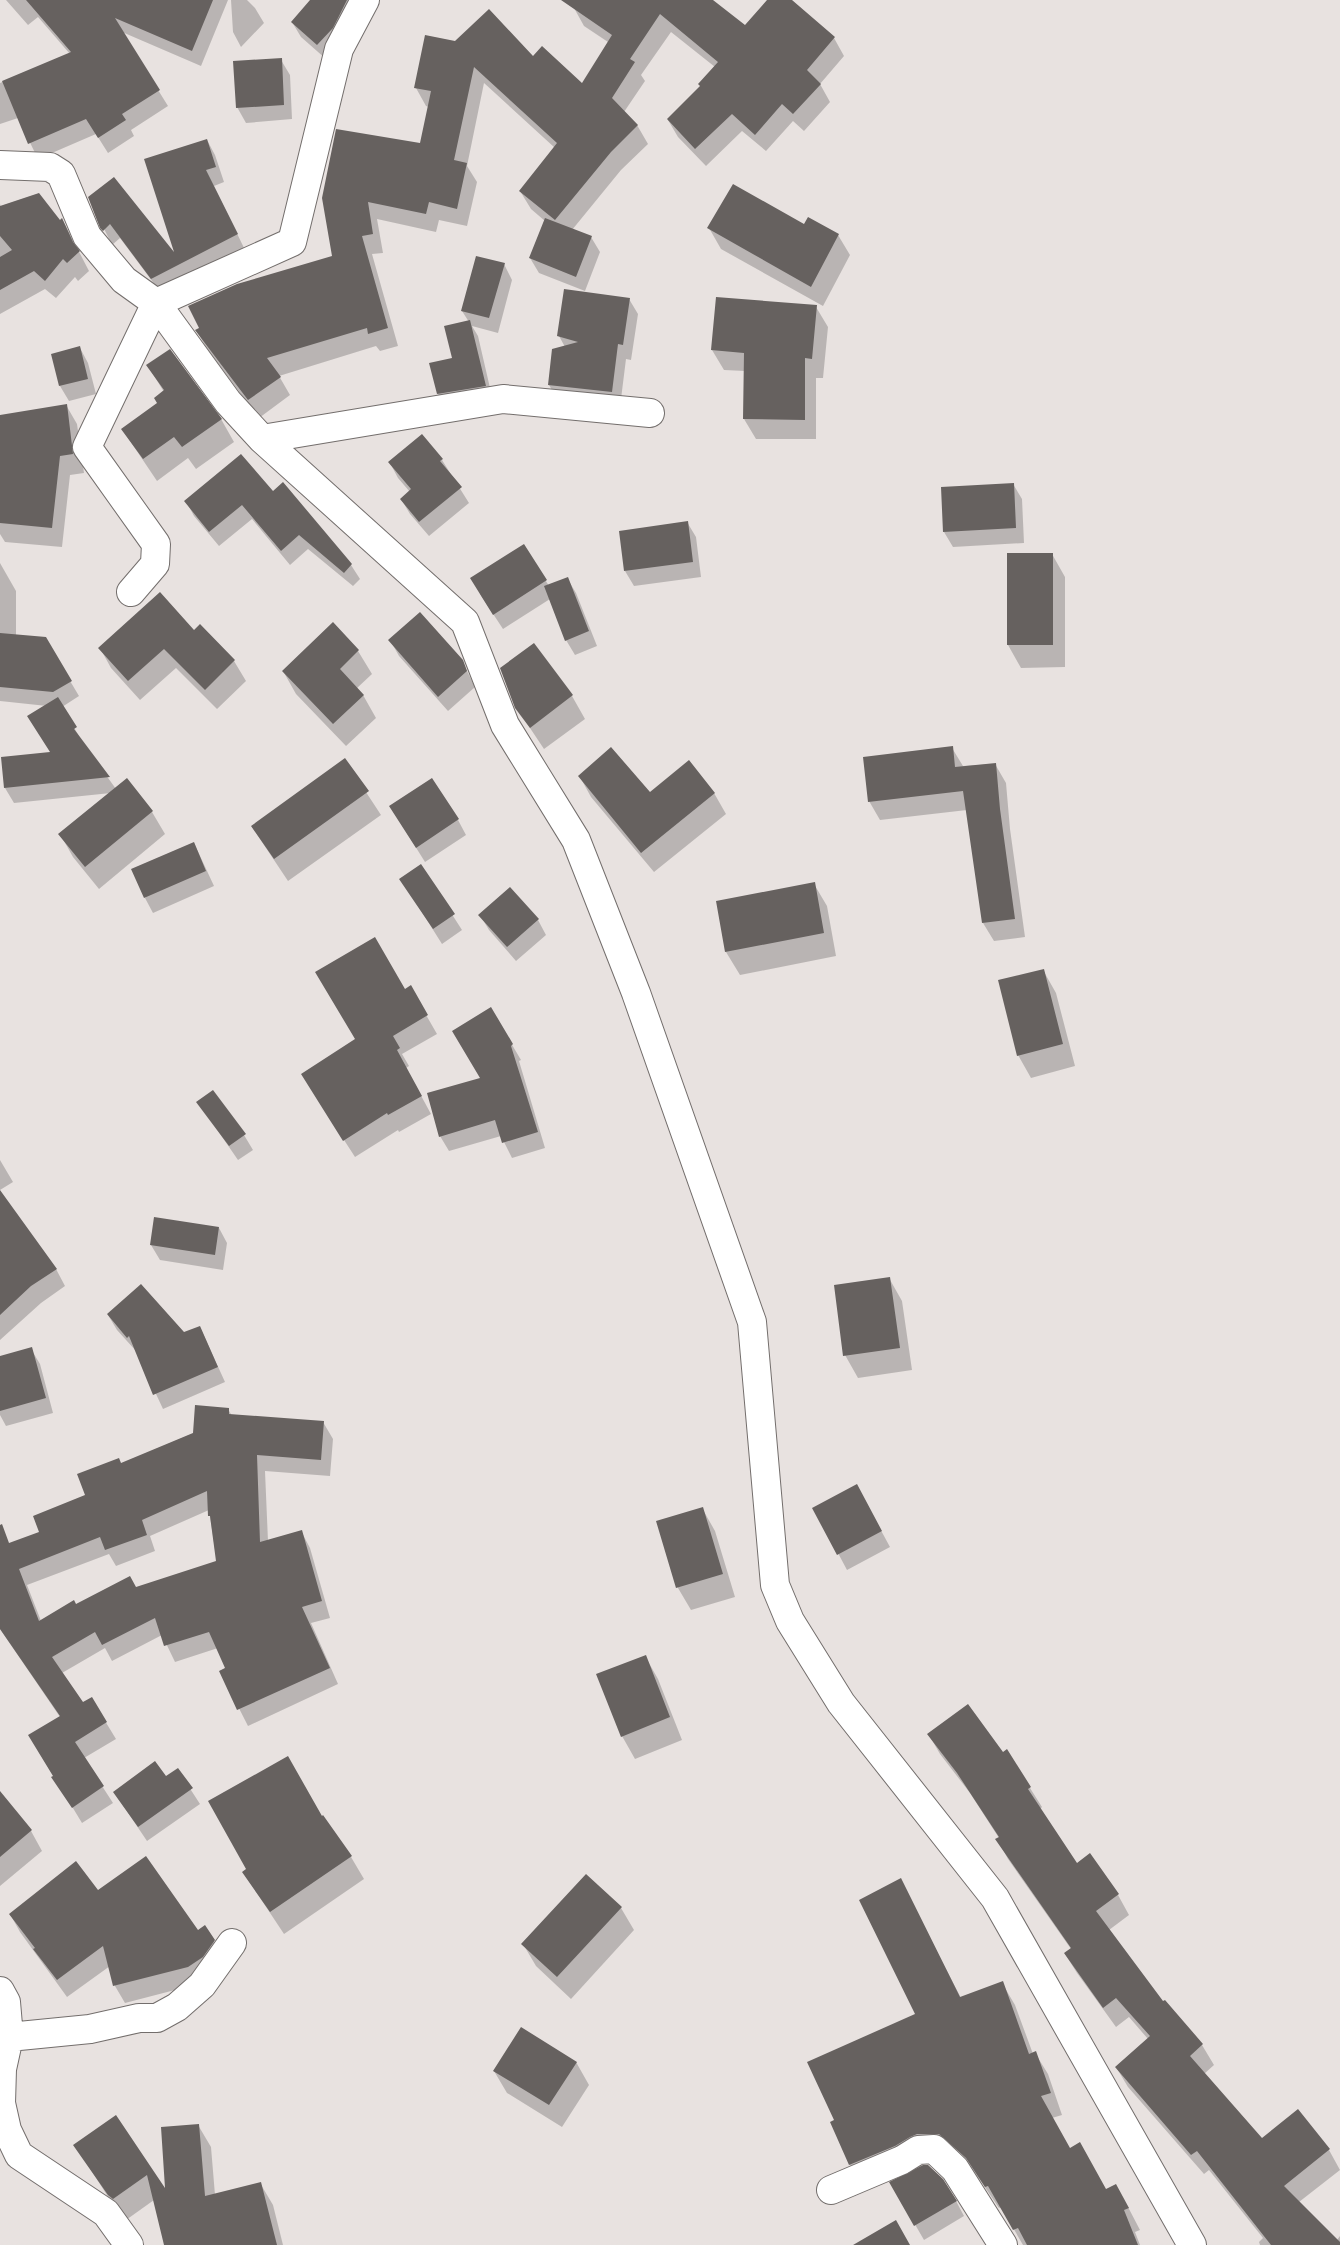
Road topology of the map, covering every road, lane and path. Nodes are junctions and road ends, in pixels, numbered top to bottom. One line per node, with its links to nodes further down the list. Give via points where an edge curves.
1 (365, 0): 3 (street, via 339,49 292,242)
2 (0, 165): 3 (street, via 50,167 61,174 87,236 124,280)
3 (156, 303): 5 (street, via 228,402); 6 (street, via 86,447 156,544 155,564)
4 (650, 413): 5 (street, via 503,399)
5 (262, 439): 14 (street, via 465,622 505,725 576,840 636,994 752,1322 775,1585 790,1621 841,1703 995,1898)
6 (131, 592)
7 (232, 1943): 9 (street, via 202,1984 177,2007 157,2018)
8 (0, 1991): 9 (street, via 6,2002)
9 (9, 2037): 10 (street, via 2,2069)
10 (1, 2103): 12 (street, via 19,2154 106,2213)
11 (831, 2190): 13 (street, via 918,2150 934,2149 955,2169)
12 (129, 2245)
13 (1003, 2245)
14 (1192, 2245)

